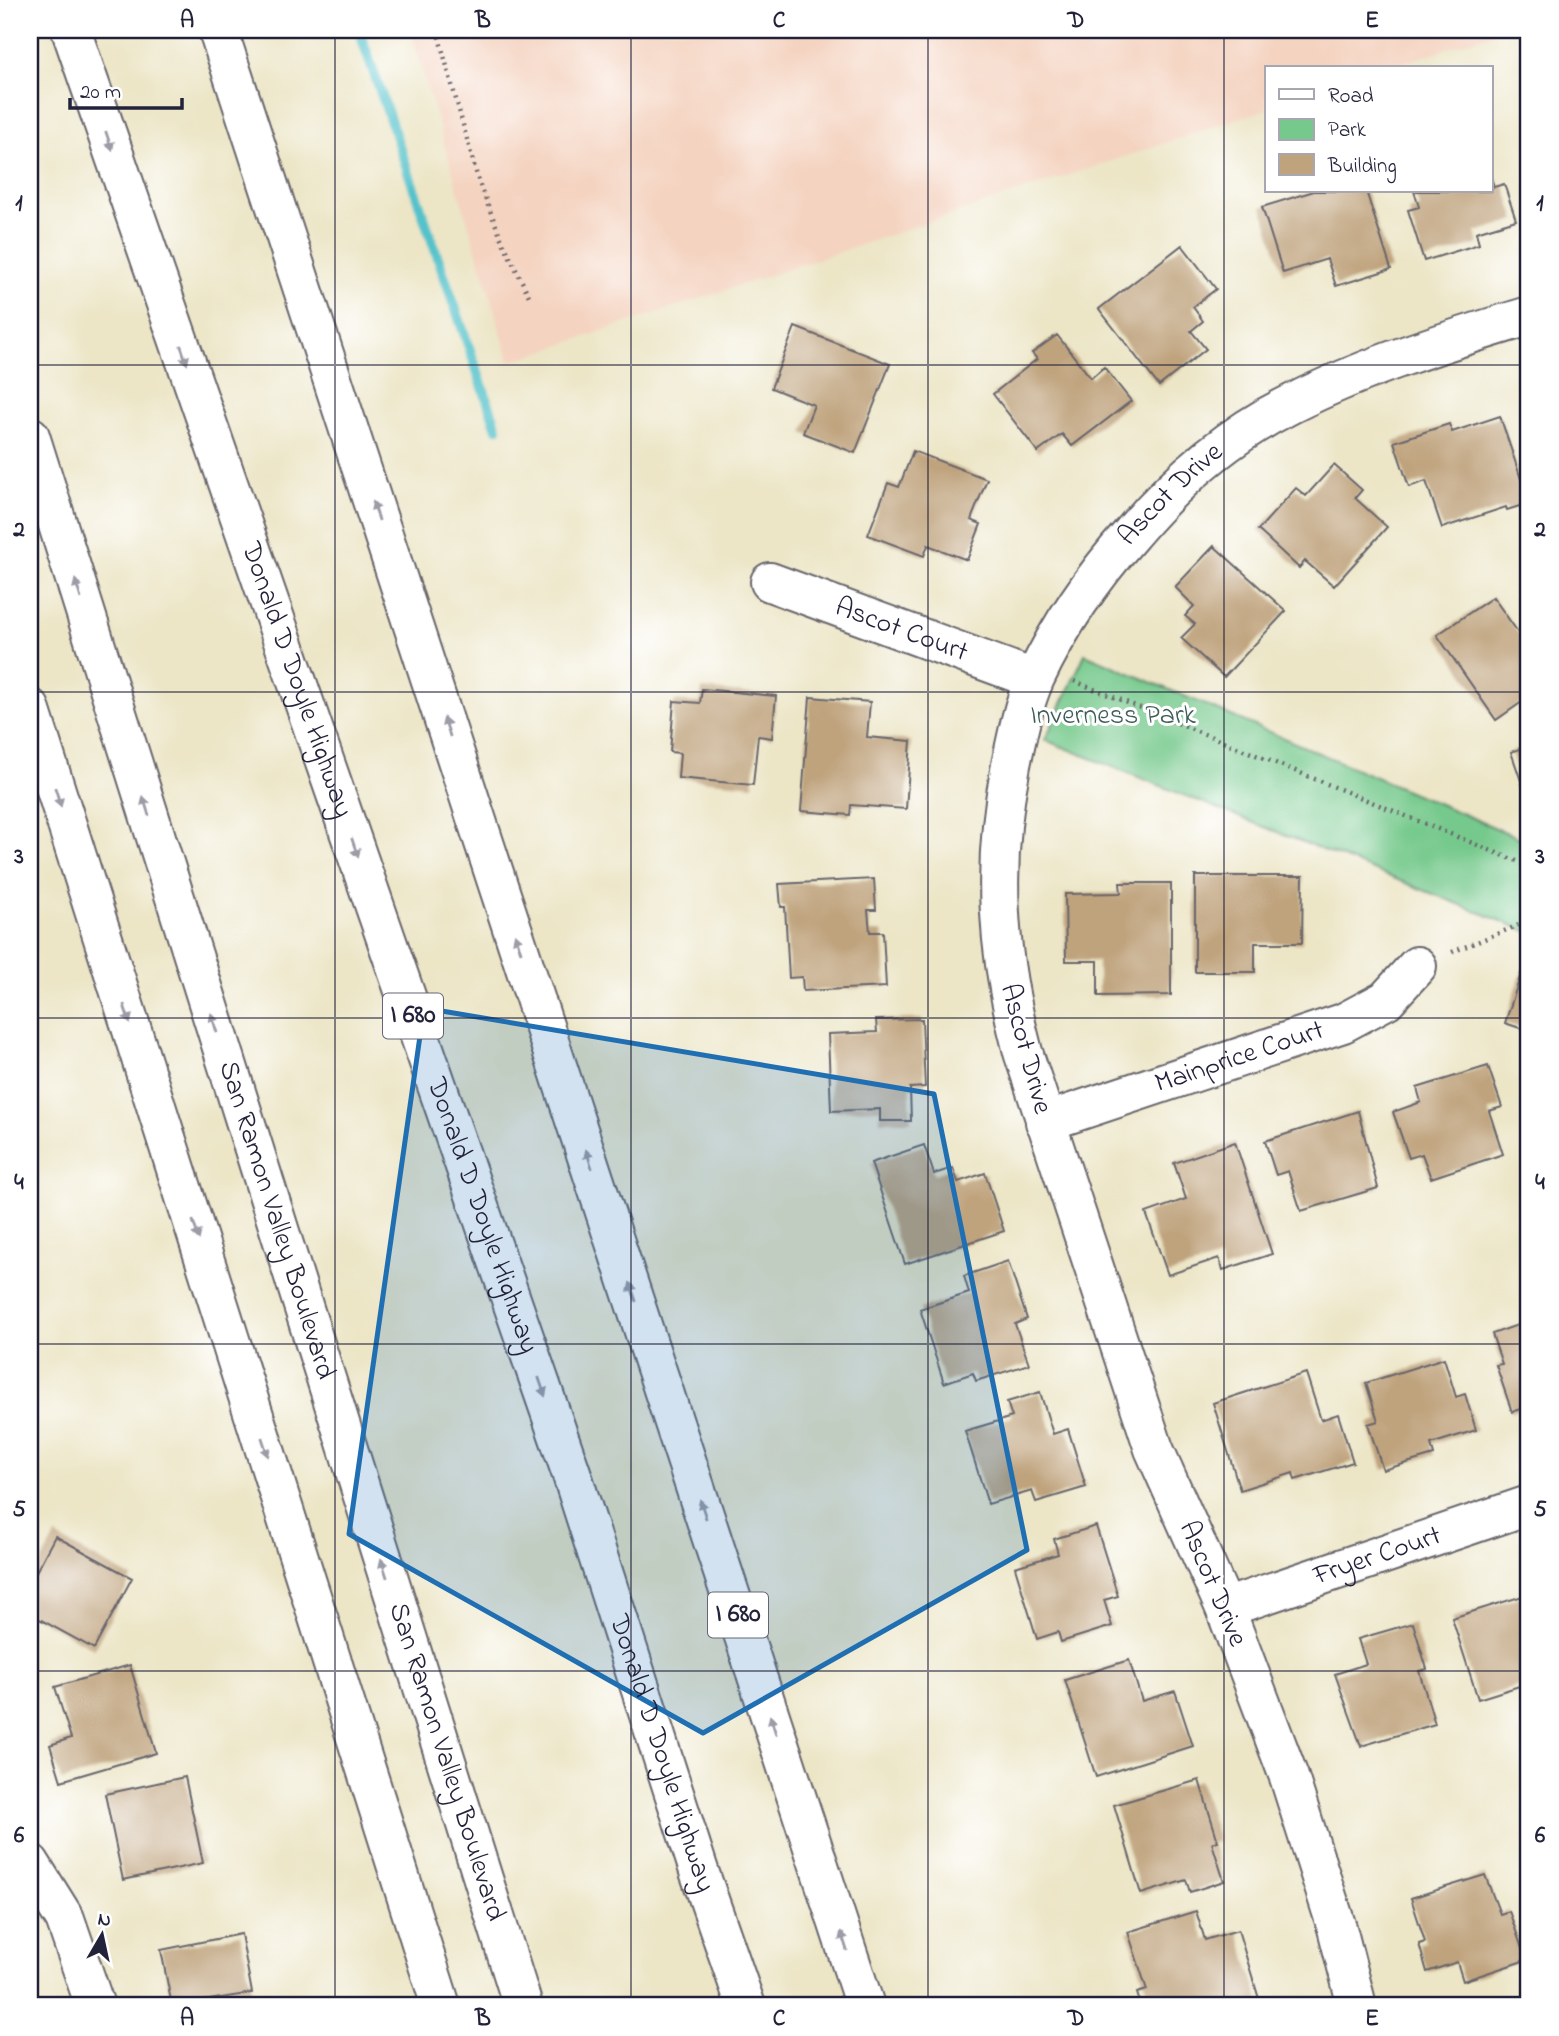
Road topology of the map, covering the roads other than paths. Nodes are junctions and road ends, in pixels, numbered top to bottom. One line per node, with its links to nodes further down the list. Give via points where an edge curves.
1 (71, 30): 16 (main road, Donald D Doyle Highway / I 680, one-way to 16, via 572,1475)
2 (218, 30): 17 (main road, I 680, one-way to 2)
3 (1529, 316): 6 (main road, Ascot Drive, via 1349,378 1290,404 1235,438 1188,475 1104,564 1069,615)
4 (30, 436): 15 (main road, San Ramon Valley Boulevard, one-way to 4)
5 (770, 582): 6 (main road, Ascot Court)
6 (1038, 674): 9 (main road, Ascot Drive, via 1017,734 997,861 1007,995)
7 (30, 708): 14 (main road, one-way to 14)
8 (1417, 966): 9 (main road, Mainprice Court, via 1386,1000 1343,1023)
9 (1045, 1122): 11 (main road, Ascot Drive, via 1154,1449)
10 (1529, 1505): 11 (main road, Fryer Court)
11 (1225, 1608): 18 (main road, Ascot Drive, via 1289,1777)
12 (30, 1863): 13 (main road, via 65,1919)
13 (95, 2006)
14 (441, 2006)
15 (523, 2006)
16 (746, 2006)
17 (865, 2006)
18 (1357, 2006)

